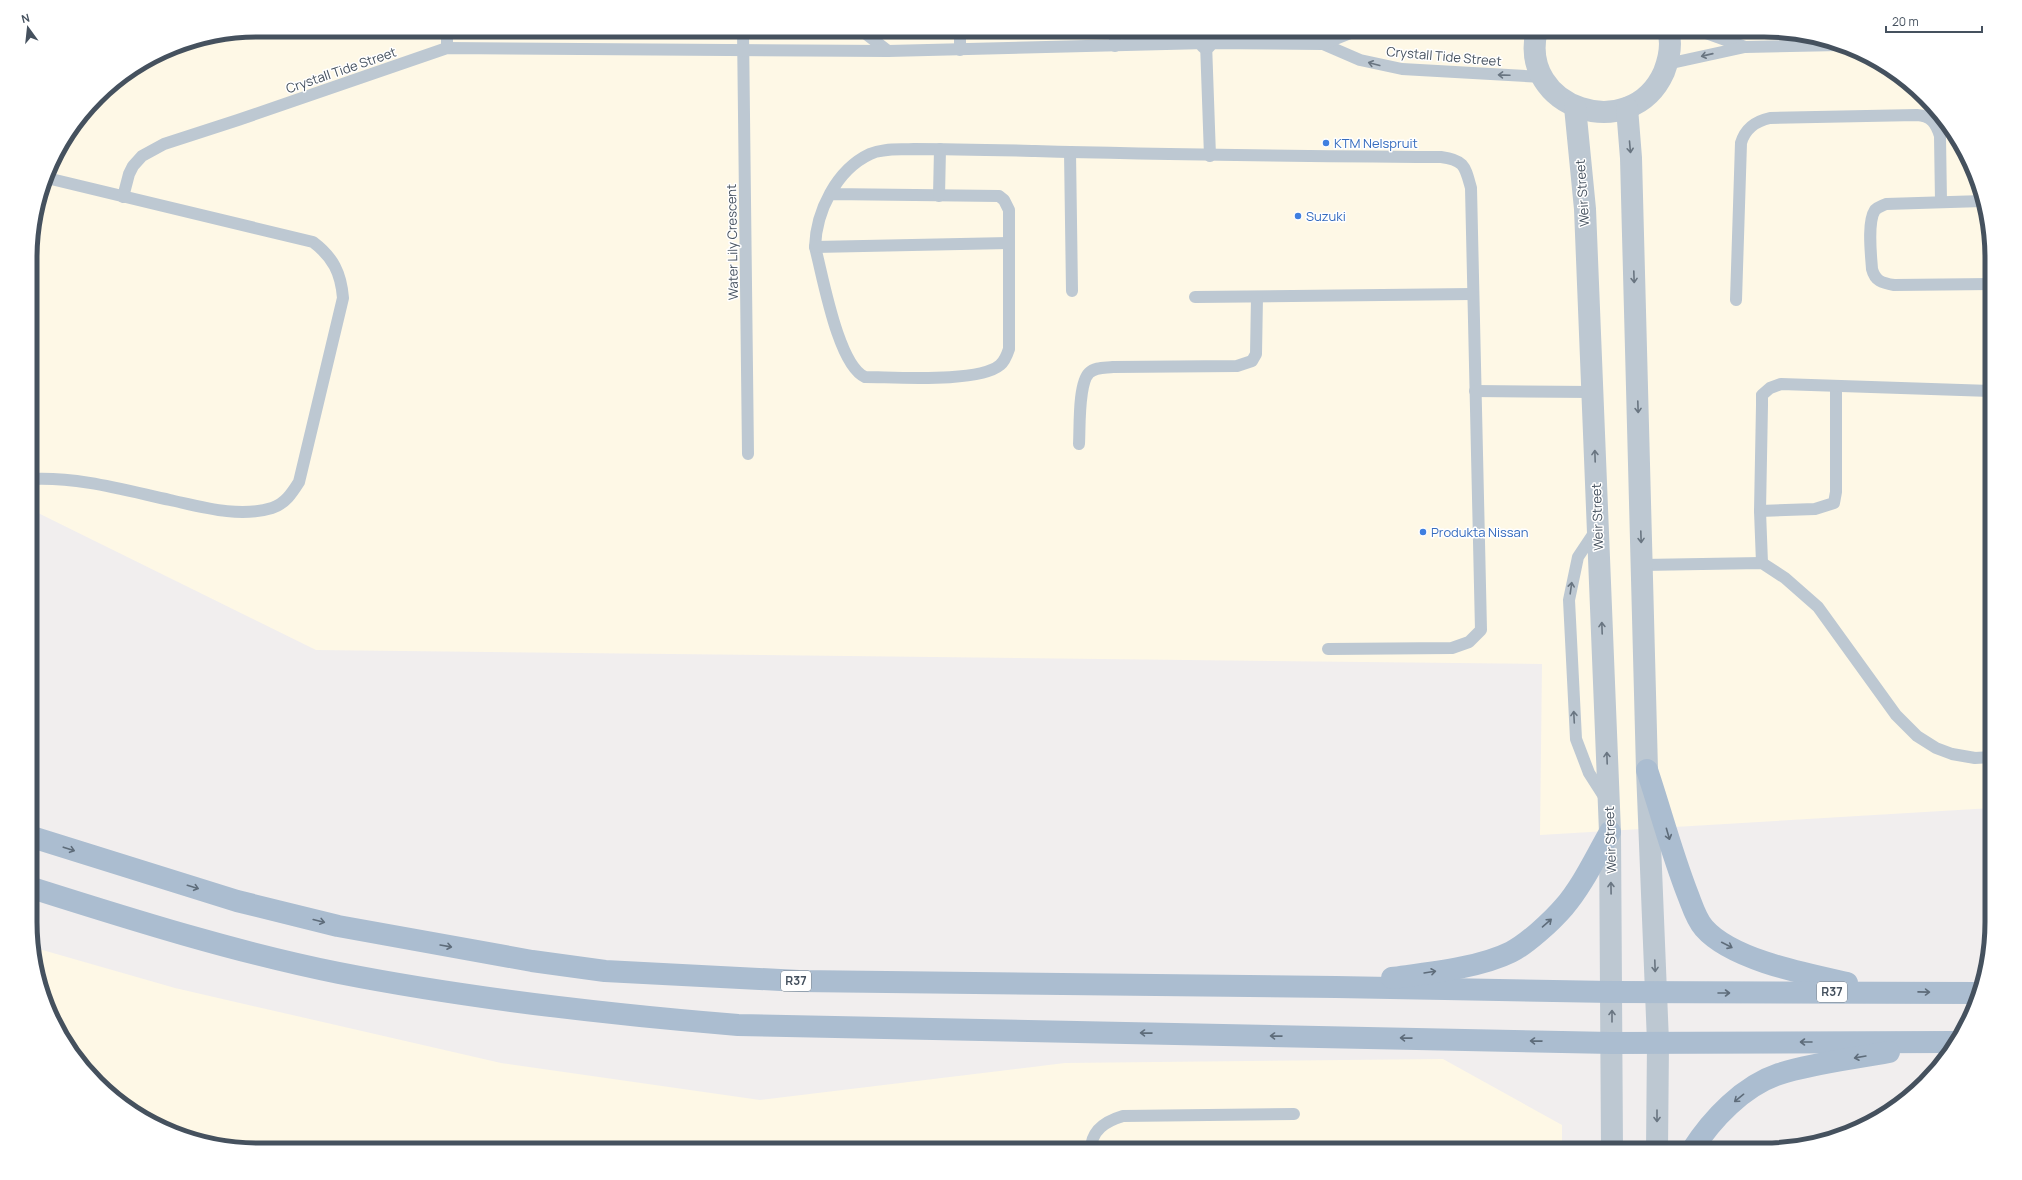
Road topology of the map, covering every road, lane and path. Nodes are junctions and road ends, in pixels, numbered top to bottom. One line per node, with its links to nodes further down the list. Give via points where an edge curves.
1 (447, 37): 15 (lane)
2 (743, 37): 16 (lane, Water Lily Crescent)
3 (870, 37): 18 (lane)
4 (960, 37): 17 (lane)
5 (1115, 37): 13 (lane)
6 (1206, 37): 11 (lane, Crystall Tide Street); 13 (lane, Crystall Tide Street); 25 (lane)
7 (1340, 37): 11 (lane, Crystall Tide Street)
8 (1536, 37): 20 (street, via 1537,62)
9 (1669, 37): 19 (street, via 1670,49)
10 (1717, 37): 14 (lane)
11 (1322, 44): 20 (lane, Crystall Tide Street, one-way to 11, via 1402,70 1360,60)
12 (1822, 45): 14 (lane)
13 (1115, 46): 17 (lane, Crystall Tide Street)
14 (1745, 47): 19 (lane, one-way to 19)
15 (447, 48): 16 (lane, Crystall Tide Street); 29 (lane, Crystall Tide Street, via 164,144 142,156 133,166)
16 (743, 49): 18 (lane, Crystall Tide Street); 45 (lane, Water Lily Crescent)
17 (960, 50): 18 (lane, Crystall Tide Street)
18 (888, 51)
19 (1667, 64): 22 (street, via 1656,86 1648,95)
20 (1543, 77): 21 (street, via 1556,94)
21 (1575, 107): 22 (street, via 1600,112); 43 (street, Weir Street, via 1585,209)
22 (1627, 108): 50 (street, one-way to 50, via 1631,158)
23 (940, 149): 24 (lane); 27 (lane, via 882,150 870,154 856,162 843,175); 28 (lane)
24 (1070, 152): 25 (lane); 35 (lane)
25 (1210, 156): 36 (lane, via 1456,159 1463,165 1471,188)
26 (52, 179): 29 (lane)
27 (830, 194): 28 (lane); 33 (lane, via 819,218)
28 (939, 196): 32 (lane, via 999,196 1009,210)
29 (123, 197): 46 (lane, via 313,242 323,249 335,264 342,284 343,298 299,482 284,502 273,508 243,512 215,510 92,483 66,479)
30 (1977, 201): 31 (lane)
31 (1941, 202): 34 (lane, via 1886,204 1876,209 1871,223 1873,275 1880,282 1894,285); 39 (lane, via 1940,136 1929,118 1917,115 1770,118 1757,122 1743,136 1742,143)
32 (1009, 243): 33 (lane); 33 (lane, via 1009,350 1000,365 971,376 865,377 855,370 838,334)
33 (815, 248)
34 (1985, 284)
35 (1072, 291)
36 (1472, 294): 38 (lane); 41 (lane)
37 (1195, 297): 38 (lane)
38 (1258, 297): 44 (lane, via 1256,354 1247,364 1216,367 1113,367 1098,368 1088,374 1082,388)
39 (1736, 300)
40 (1836, 387): 42 (lane); 47 (lane, via 1834,503 1815,509); 47 (lane, via 1777,385 1762,395)
41 (1475, 391): 43 (lane); 51 (lane, via 1481,630 1469,642 1452,648)
42 (1985, 391)
43 (1592, 392): 48 (street, Weir Street, one-way to 43)
44 (1079, 444)
45 (748, 454)
46 (37, 479)
47 (1760, 511): 49 (lane)
48 (1598, 527): 54 (street, Weir Street, one-way to 48); 54 (lane, one-way to 48, via 1582,758 1576,739 1569,600 1578,557)
49 (1762, 563): 50 (lane); 52 (lane, via 1785,578 1818,607 1896,715 1917,736 1952,754)
50 (1642, 565): 53 (street)
51 (1328, 649)
52 (1985, 757)
53 (1647, 770): 60 (main road, one-way to 60, via 1683,883 1703,927 1720,941 1775,965 1808,975); 61 (street, one-way to 61)
54 (1609, 804): 55 (street, Weir Street)
55 (1610, 832): 58 (main road, one-way to 55, via 1444,970 1487,960 1511,951 1549,923 1564,906); 59 (street, Weir Street, one-way to 55)
56 (37, 838): 58 (main road, R37, one-way to 58, via 237,901 338,926 532,961 605,971 799,981)
57 (37, 890): 65 (main road, one-way to 57, via 738,1025 632,1016 478,997 339,973 150,926)
58 (1336, 987): 59 (main road, R37)
59 (1612, 992): 61 (main road, R37); 65 (street, Weir Street, one-way to 59)
60 (1894, 992): 61 (main road, R37, one-way to 60); 62 (main road, R37, one-way to 62)
61 (1656, 993): 63 (street)
62 (1973, 993)
63 (1658, 1042): 64 (main road, one-way to 63); 65 (main road); 69 (street, one-way to 69)
64 (1948, 1042): 70 (main road, one-way to 70, via 1818,1064 1777,1075 1750,1088 1726,1108)
65 (1612, 1043): 68 (street, Weir Street)
66 (1294, 1114): 67 (lane, via 1123,1116 1102,1125 1095,1133)
67 (1093, 1143)
68 (1612, 1143)
69 (1657, 1143)
70 (1698, 1143)

